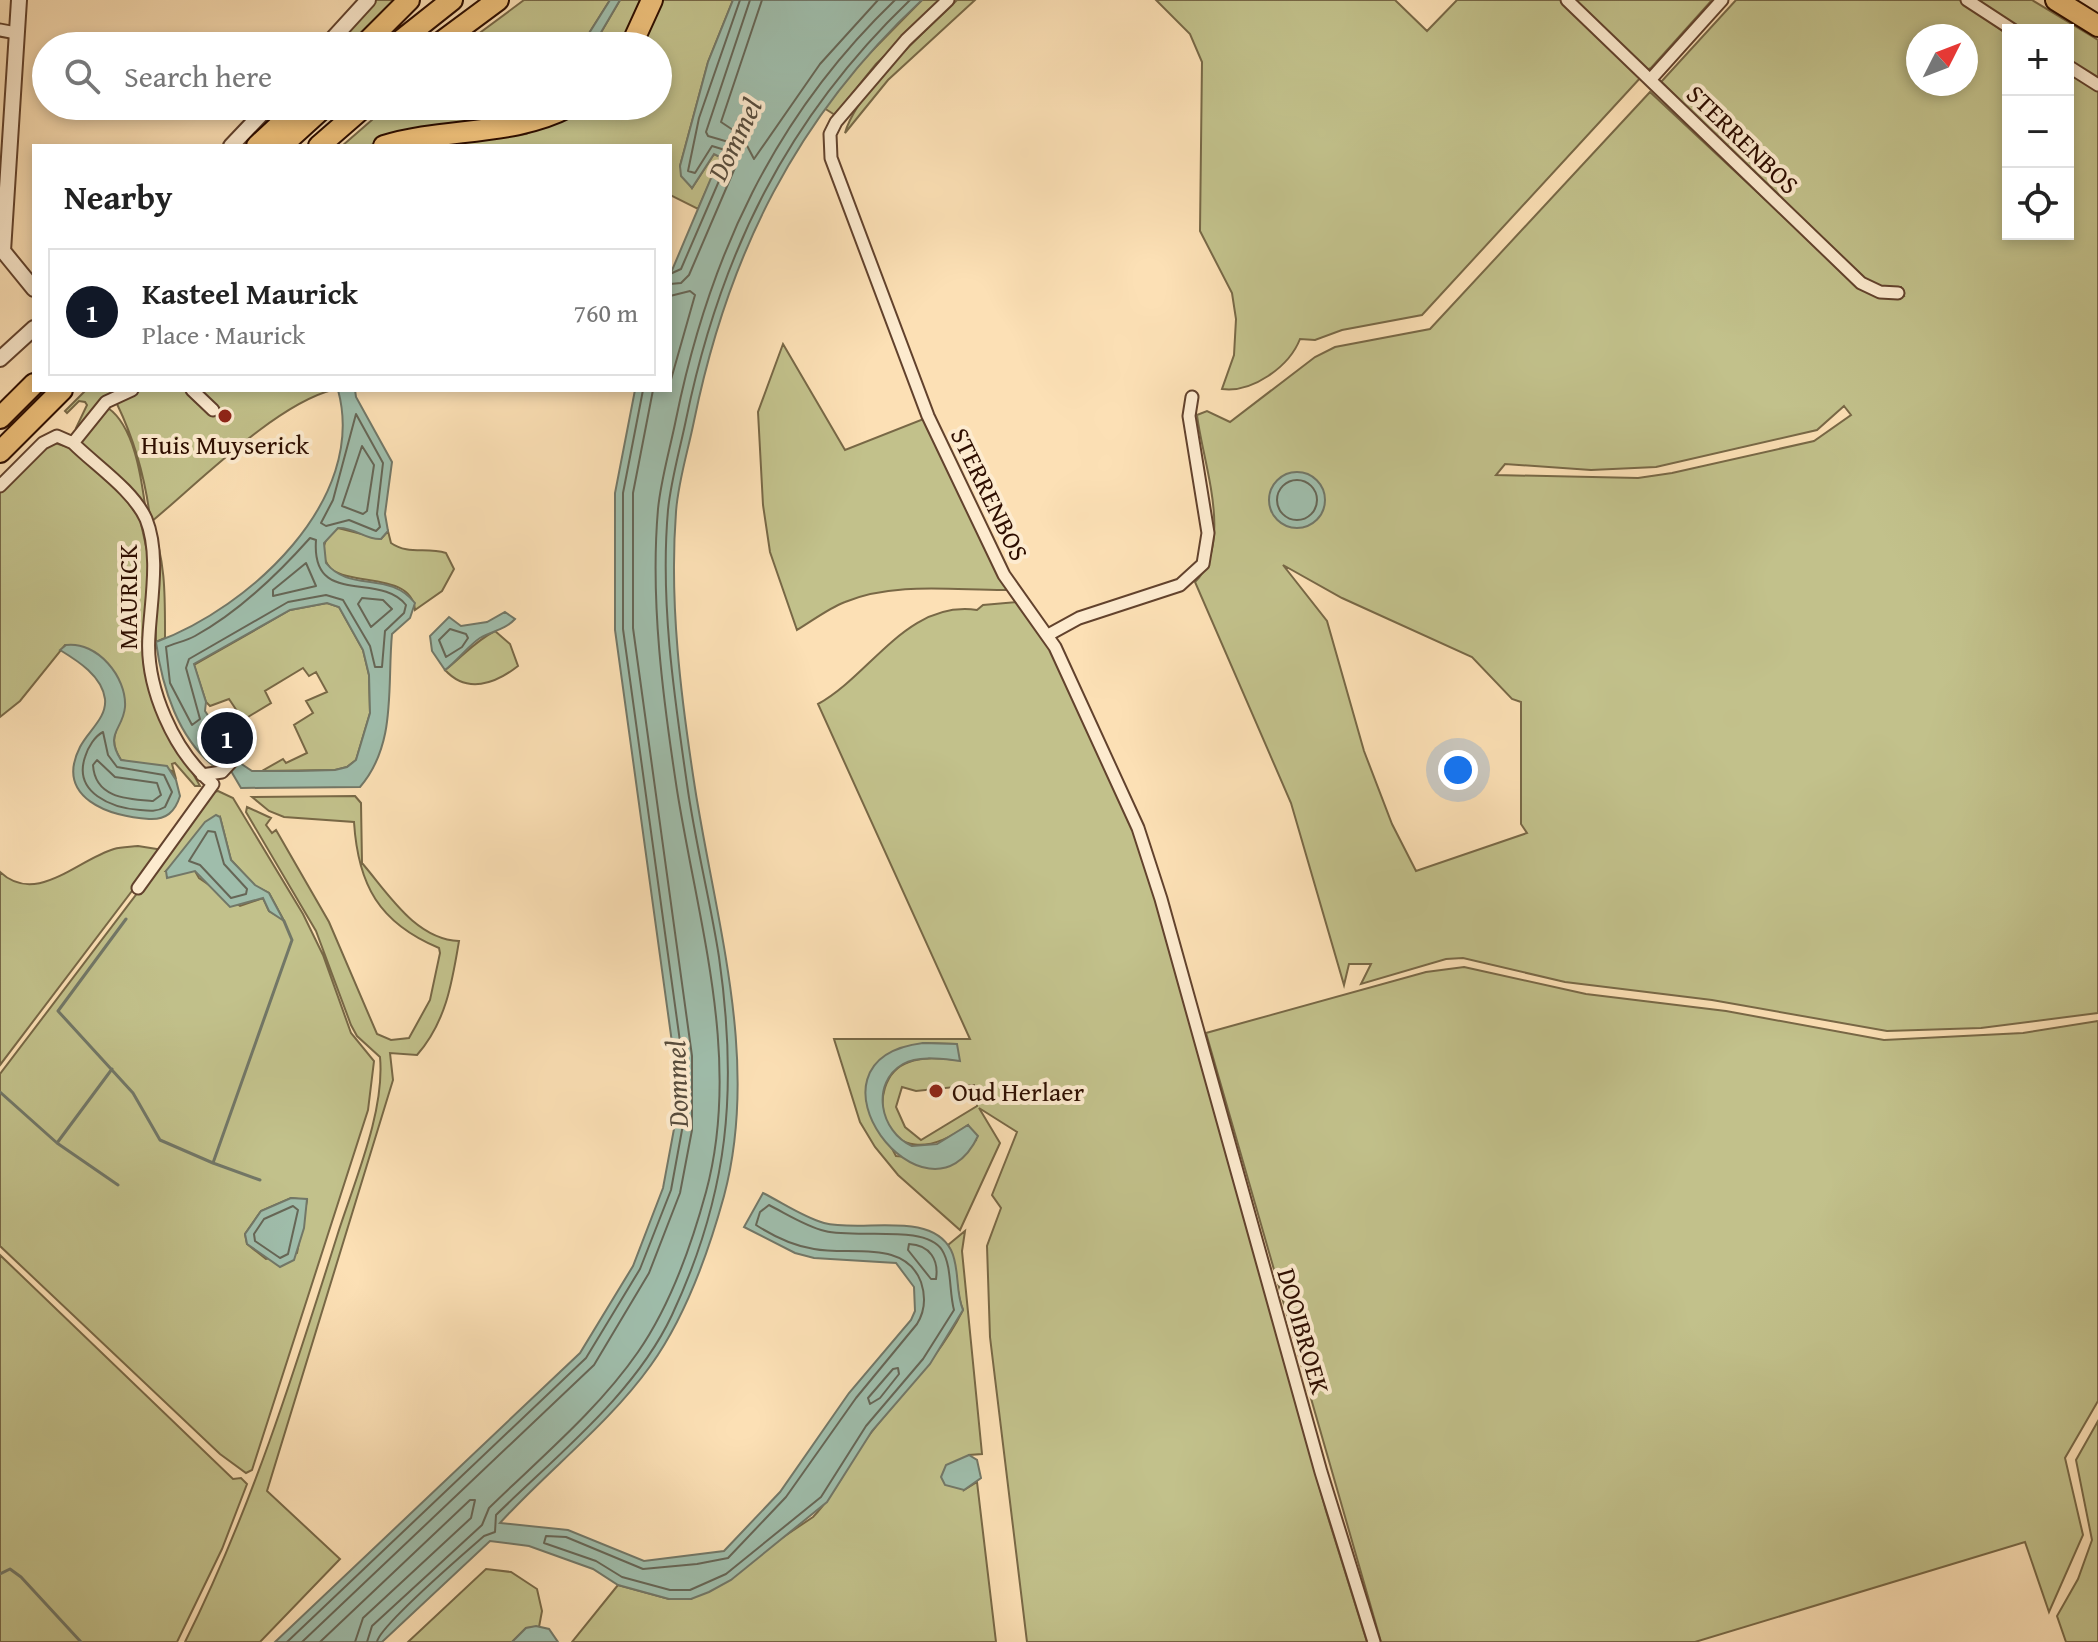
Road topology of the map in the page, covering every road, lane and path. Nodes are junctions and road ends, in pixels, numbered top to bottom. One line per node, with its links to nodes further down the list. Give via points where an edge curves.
1 (19, 0): 20 (street)
2 (368, 0): 15 (street)
3 (409, 0): 16 (highway)
4 (452, 0): 17 (highway)
5 (498, 0): 18 (highway)
6 (652, 0): 19 (highway)
7 (948, 0): 49 (street, STERRENBOS, via 836,122 828,145 928,416 1004,575)
8 (1567, 0): 22 (street, STERRENBOS)
9 (1722, 0): 22 (street)
10 (1967, 0): 12 (street)
11 (2056, 0): 13 (highway)
12 (2004, 24)
13 (2098, 26)
14 (0, 30): 20 (street)
15 (339, 32)
16 (377, 32)
17 (412, 32)
18 (455, 32)
19 (637, 32)
20 (16, 33): 34 (street)
21 (2074, 70): 23 (street)
22 (1650, 80): 36 (street, STERRENBOS, via 1861,283)
23 (2098, 85)
24 (256, 120): 29 (street)
25 (285, 120): 30 (highway)
26 (310, 120): 31 (highway)
27 (349, 120): 32 (highway)
28 (534, 120): 33 (highway)
29 (233, 144)
30 (259, 144)
31 (283, 144)
32 (321, 144)
33 (392, 144)
34 (2, 250): 35 (street)
35 (32, 287)
36 (1898, 293)
37 (32, 330): 38 (street)
38 (0, 359)
39 (32, 386): 45 (highway)
40 (60, 392): 47 (highway)
41 (128, 392): 46 (street, via 106,402)
42 (194, 392): 44 (street)
43 (1192, 397): 49 (street, via 1189,416 1208,533 1203,564 1180,585 1079,618)
44 (213, 410)
45 (0, 418)
46 (70, 441): 48 (street, via 50,438); 51 (street, MAURICK, via 145,516 151,549 150,666 170,724)
47 (0, 452)
48 (0, 486)
49 (1048, 635): 53 (street, STERRENBOS, via 1138,828)
50 (235, 758): 51 (street, via 215,776)
51 (202, 775): 52 (street, via 213,784)
52 (138, 888)
53 (1197, 1029): 54 (street, DOOIBROEK)
54 (1374, 1642)

